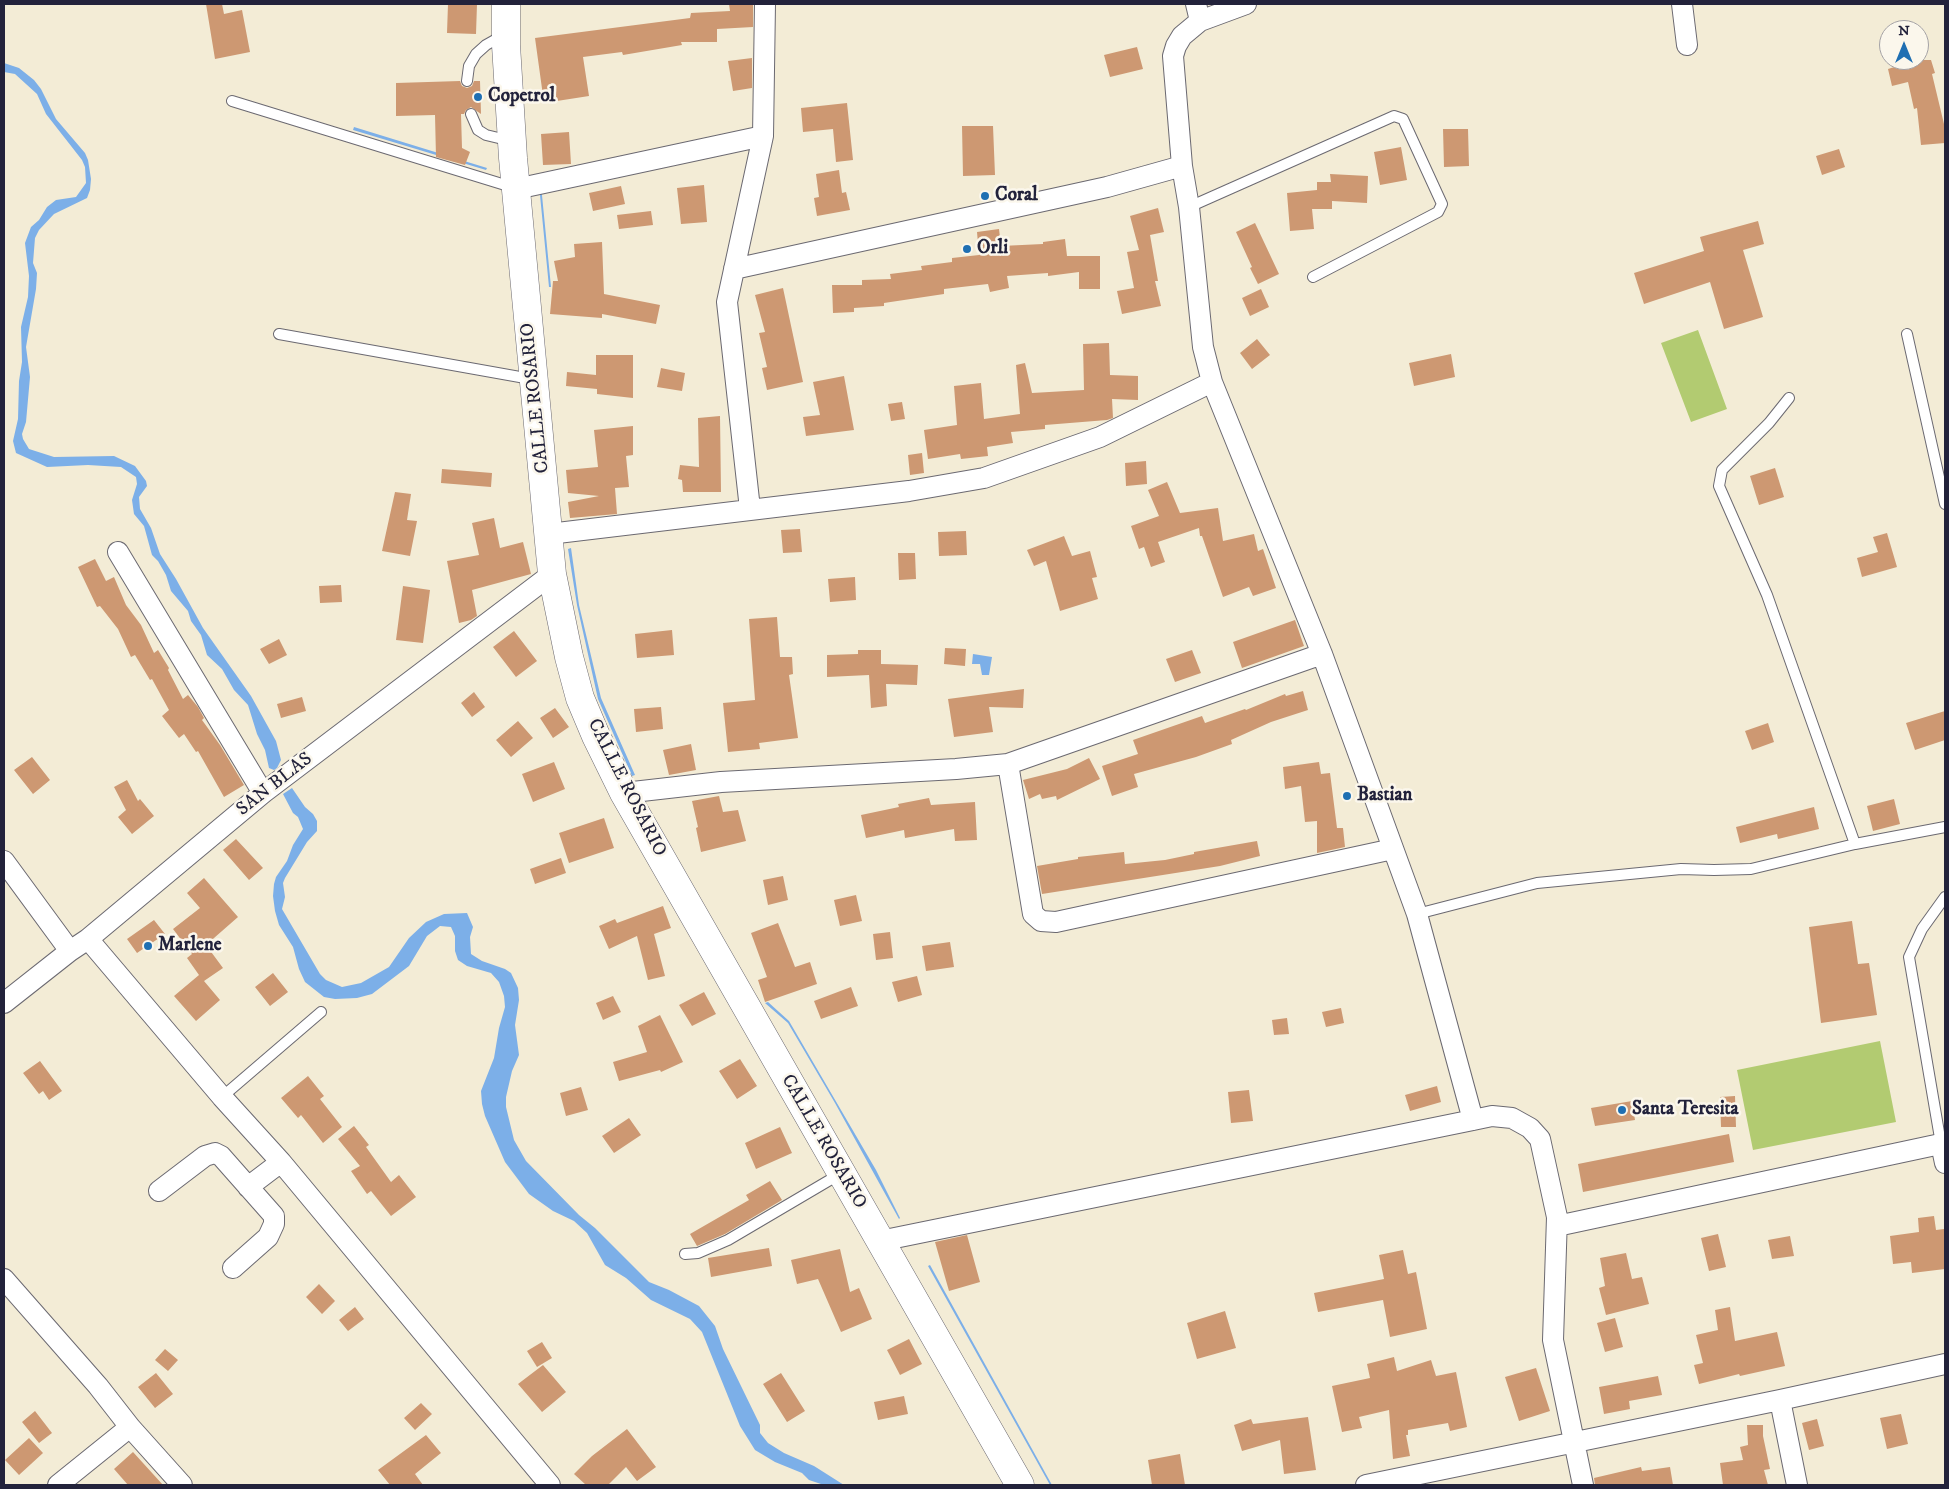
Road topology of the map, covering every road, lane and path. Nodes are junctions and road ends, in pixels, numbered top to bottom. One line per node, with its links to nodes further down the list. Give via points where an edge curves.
1 (506, 4): 6 (main road, CALLE ROSARIO)
2 (764, 4): 11 (street)
3 (1246, 4): 5 (street)
4 (1682, 4): 7 (street)
5 (1198, 13): 13 (street, via 1173,56)
6 (506, 34): 8 (lane, via 476,54 469,66); 12 (main road, CALLE ROSARIO)
7 (1687, 45)
8 (467, 81)
9 (232, 101): 14 (lane)
10 (471, 114): 12 (lane, via 478,130)
11 (764, 136): 14 (street); 16 (street)
12 (512, 141): 14 (main road, CALLE ROSARIO)
13 (1182, 166): 15 (street); 16 (street, via 1107,187)
14 (516, 189): 20 (main road, CALLE ROSARIO)
15 (1189, 207): 17 (lane, via 1394,116 1403,119 1442,204 1438,212); 21 (street, via 1203,347)
16 (734, 269): 24 (street, via 727,302)
17 (1313, 277)
18 (279, 334): 20 (lane)
19 (1907, 334): 23 (lane)
20 (534, 379): 25 (main road, CALLE ROSARIO)
21 (1212, 382): 24 (street, via 1100,437 984,478 909,491); 28 (street)
22 (1789, 398): 33 (lane, via 1722,470 1719,486 1767,595)
23 (1945, 504)
24 (750, 509): 25 (street)
25 (550, 534): 27 (main road, CALLE ROSARIO)
26 (118, 552): 30 (street)
27 (552, 574): 30 (street, SAN BLAS); 31 (main road, CALLE ROSARIO, via 580,698)
28 (1322, 654): 29 (street); 34 (street)
29 (1008, 764): 31 (street, via 956,770 721,782); 34 (street, via 1033,914 1041,921 1056,922)
30 (263, 793): 38 (street, SAN BLAS)
31 (624, 793): 46 (main road, CALLE ROSARIO)
32 (1945, 827): 33 (lane)
33 (1855, 844): 37 (lane, via 1751,869 1681,869 1536,883)
34 (1393, 848): 37 (street)
35 (4, 861): 39 (street)
36 (1945, 897): 44 (lane, via 1922,929 1909,957)
37 (1417, 914): 43 (street)
38 (88, 939): 39 (street, SAN BLAS); 42 (street)
39 (70, 951): 40 (street, SAN BLAS)
40 (4, 1003)
41 (321, 1012): 42 (lane)
42 (222, 1097): 45 (street)
43 (1473, 1120): 49 (street, via 1492,1116 1512,1118 1530,1128 1540,1139); 50 (street)
44 (1944, 1150): 49 (street)
45 (281, 1162): 47 (street); 60 (street)
46 (841, 1173): 50 (main road, CALLE ROSARIO); 51 (lane, via 728,1240 698,1253)
47 (248, 1187): 48 (street, via 215,1153 198,1161); 52 (street, via 274,1216 274,1224 268,1237)
48 (159, 1191)
49 (1556, 1226): 57 (street, via 1553,1340)
50 (880, 1241): 61 (main road, CALLE ROSARIO)
51 (685, 1254)
52 (233, 1268)
53 (4, 1279): 56 (street)
54 (1945, 1364): 55 (street)
55 (1780, 1400): 57 (street); 64 (street)
56 (130, 1427): 58 (street); 59 (street)
57 (1575, 1443): 62 (street); 63 (street)
58 (58, 1485)
59 (182, 1485)
60 (550, 1485)
61 (1020, 1485)
62 (1366, 1485)
63 (1583, 1485)
64 (1798, 1485)

